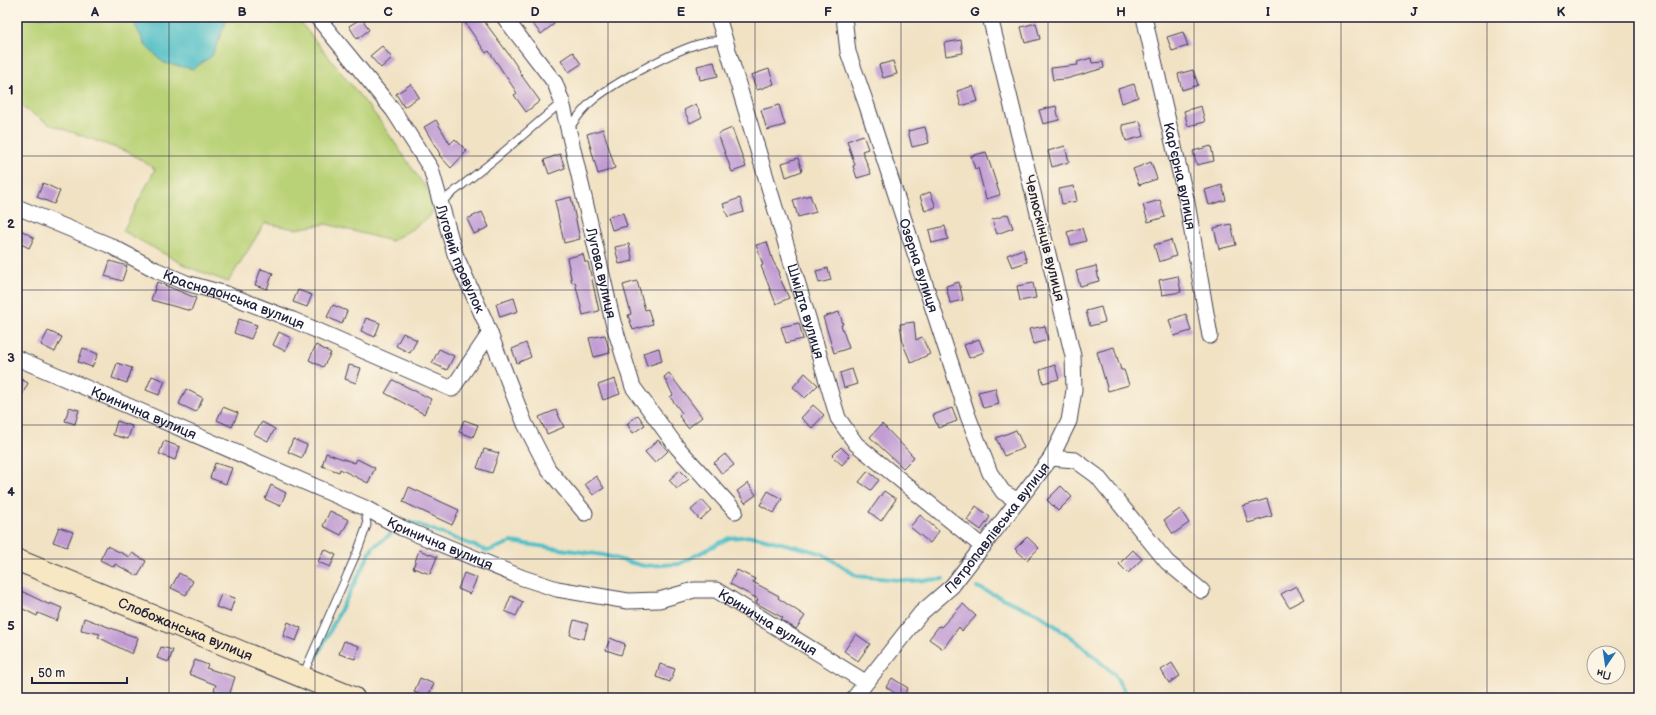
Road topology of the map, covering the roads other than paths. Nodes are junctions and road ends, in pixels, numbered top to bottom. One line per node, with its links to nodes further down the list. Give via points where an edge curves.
1 (317, 17): 10 (street, Луговий провулок, via 393,110 431,169)
2 (504, 17): 8 (street, Лугова вулиця, via 555,83)
3 (718, 17): 7 (street, Шмідта вулиця)
4 (844, 17): 16 (street, Озерна вулиця, via 848,52 968,416 990,473 1003,492)
5 (990, 17): 15 (street, Челюскінців вулиця, via 1073,356 1074,390 1069,421)
6 (1144, 17): 13 (street, Кар'єрна вулиця, via 1187,203)
7 (725, 41): 9 (lane, via 707,41 631,76 591,102); 20 (street, Шмідта вулиця, via 838,418 856,444)
8 (562, 102): 9 (street, Лугова вулиця); 10 (lane)
9 (569, 129): 18 (street, Лугова вулиця, via 613,322 633,387 677,447)
10 (442, 202): 12 (street, Луговий провулок, via 455,254)
11 (17, 207): 12 (street, Краснодонська вулиця, via 109,245 156,270 294,320 452,389)
12 (490, 333): 19 (street, Луговий провулок, via 524,424 545,463)
13 (1210, 336)
14 (17, 358): 17 (street, Кринична вулиця)
15 (1051, 458): 16 (street, Петропавлівська вулиця); 22 (street, Петропавлівська вулиця, via 1075,460 1097,476 1167,562)
16 (1018, 501): 20 (street, Петропавлівська вулиця)
17 (365, 508): 23 (lane, via 367,525 358,550); 24 (street, Кринична вулиця, via 402,528 523,578 557,589 628,602 659,600 694,590 716,590)
18 (735, 510)
19 (585, 513)
20 (983, 547): 24 (street, Петропавлівська вулиця, via 952,586 921,613)
21 (17, 560): 23 (street, Слобожанська вулиця)
22 (1202, 591)
23 (302, 677): 25 (street, Слобожанська вулиця)
24 (865, 682): 26 (street, Петропавлівська вулиця)
25 (354, 698)
26 (854, 698)

